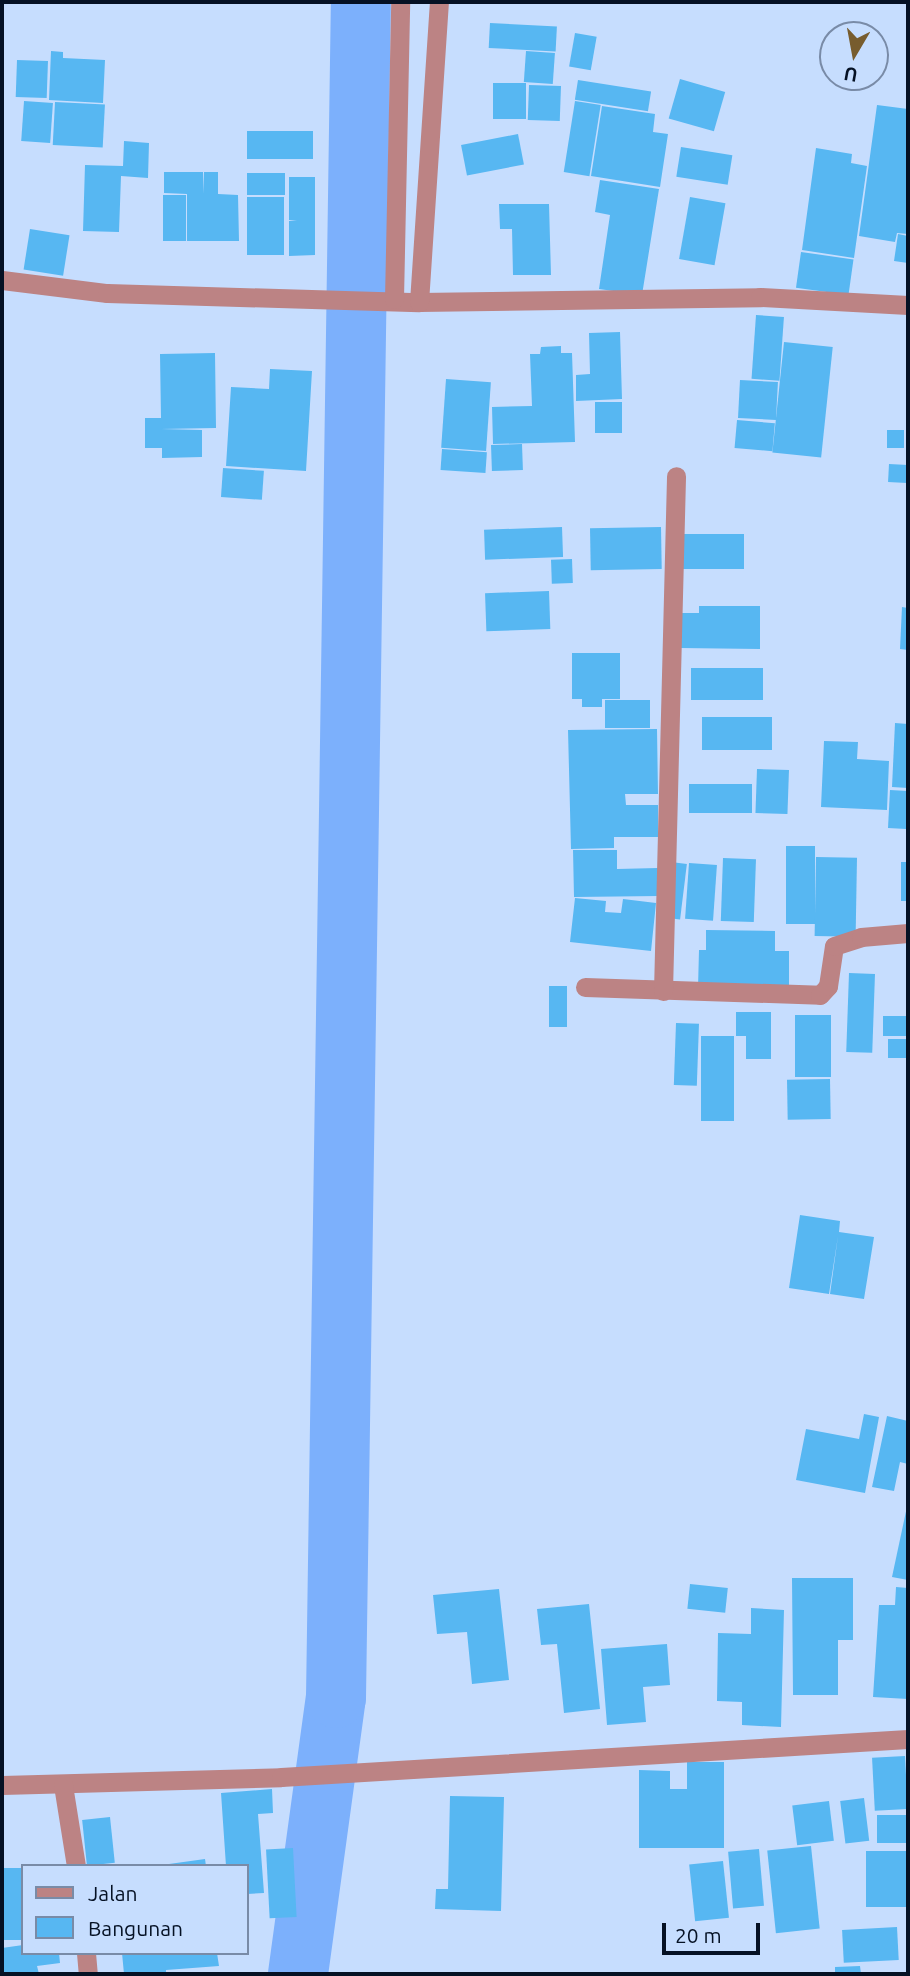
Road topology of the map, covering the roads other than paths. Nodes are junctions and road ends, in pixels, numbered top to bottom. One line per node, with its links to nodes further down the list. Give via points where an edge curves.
1 (400, 2): 4 (street)
2 (439, 2): 5 (street)
3 (2, 280): 4 (street, via 107,293)
4 (394, 299): 5 (street)
5 (419, 302): 6 (street, via 760,298)
6 (908, 305)
7 (676, 476): 10 (street)
8 (908, 933): 10 (street, via 861,937 834,946 828,986 820,995)
9 (585, 986): 10 (street)
10 (663, 991)
11 (908, 1739): 12 (street, via 281,1777)
12 (64, 1784): 13 (street); 14 (street)
13 (2, 1785)
14 (76, 1864)
15 (86, 1955): 16 (street)
16 (88, 1974)

